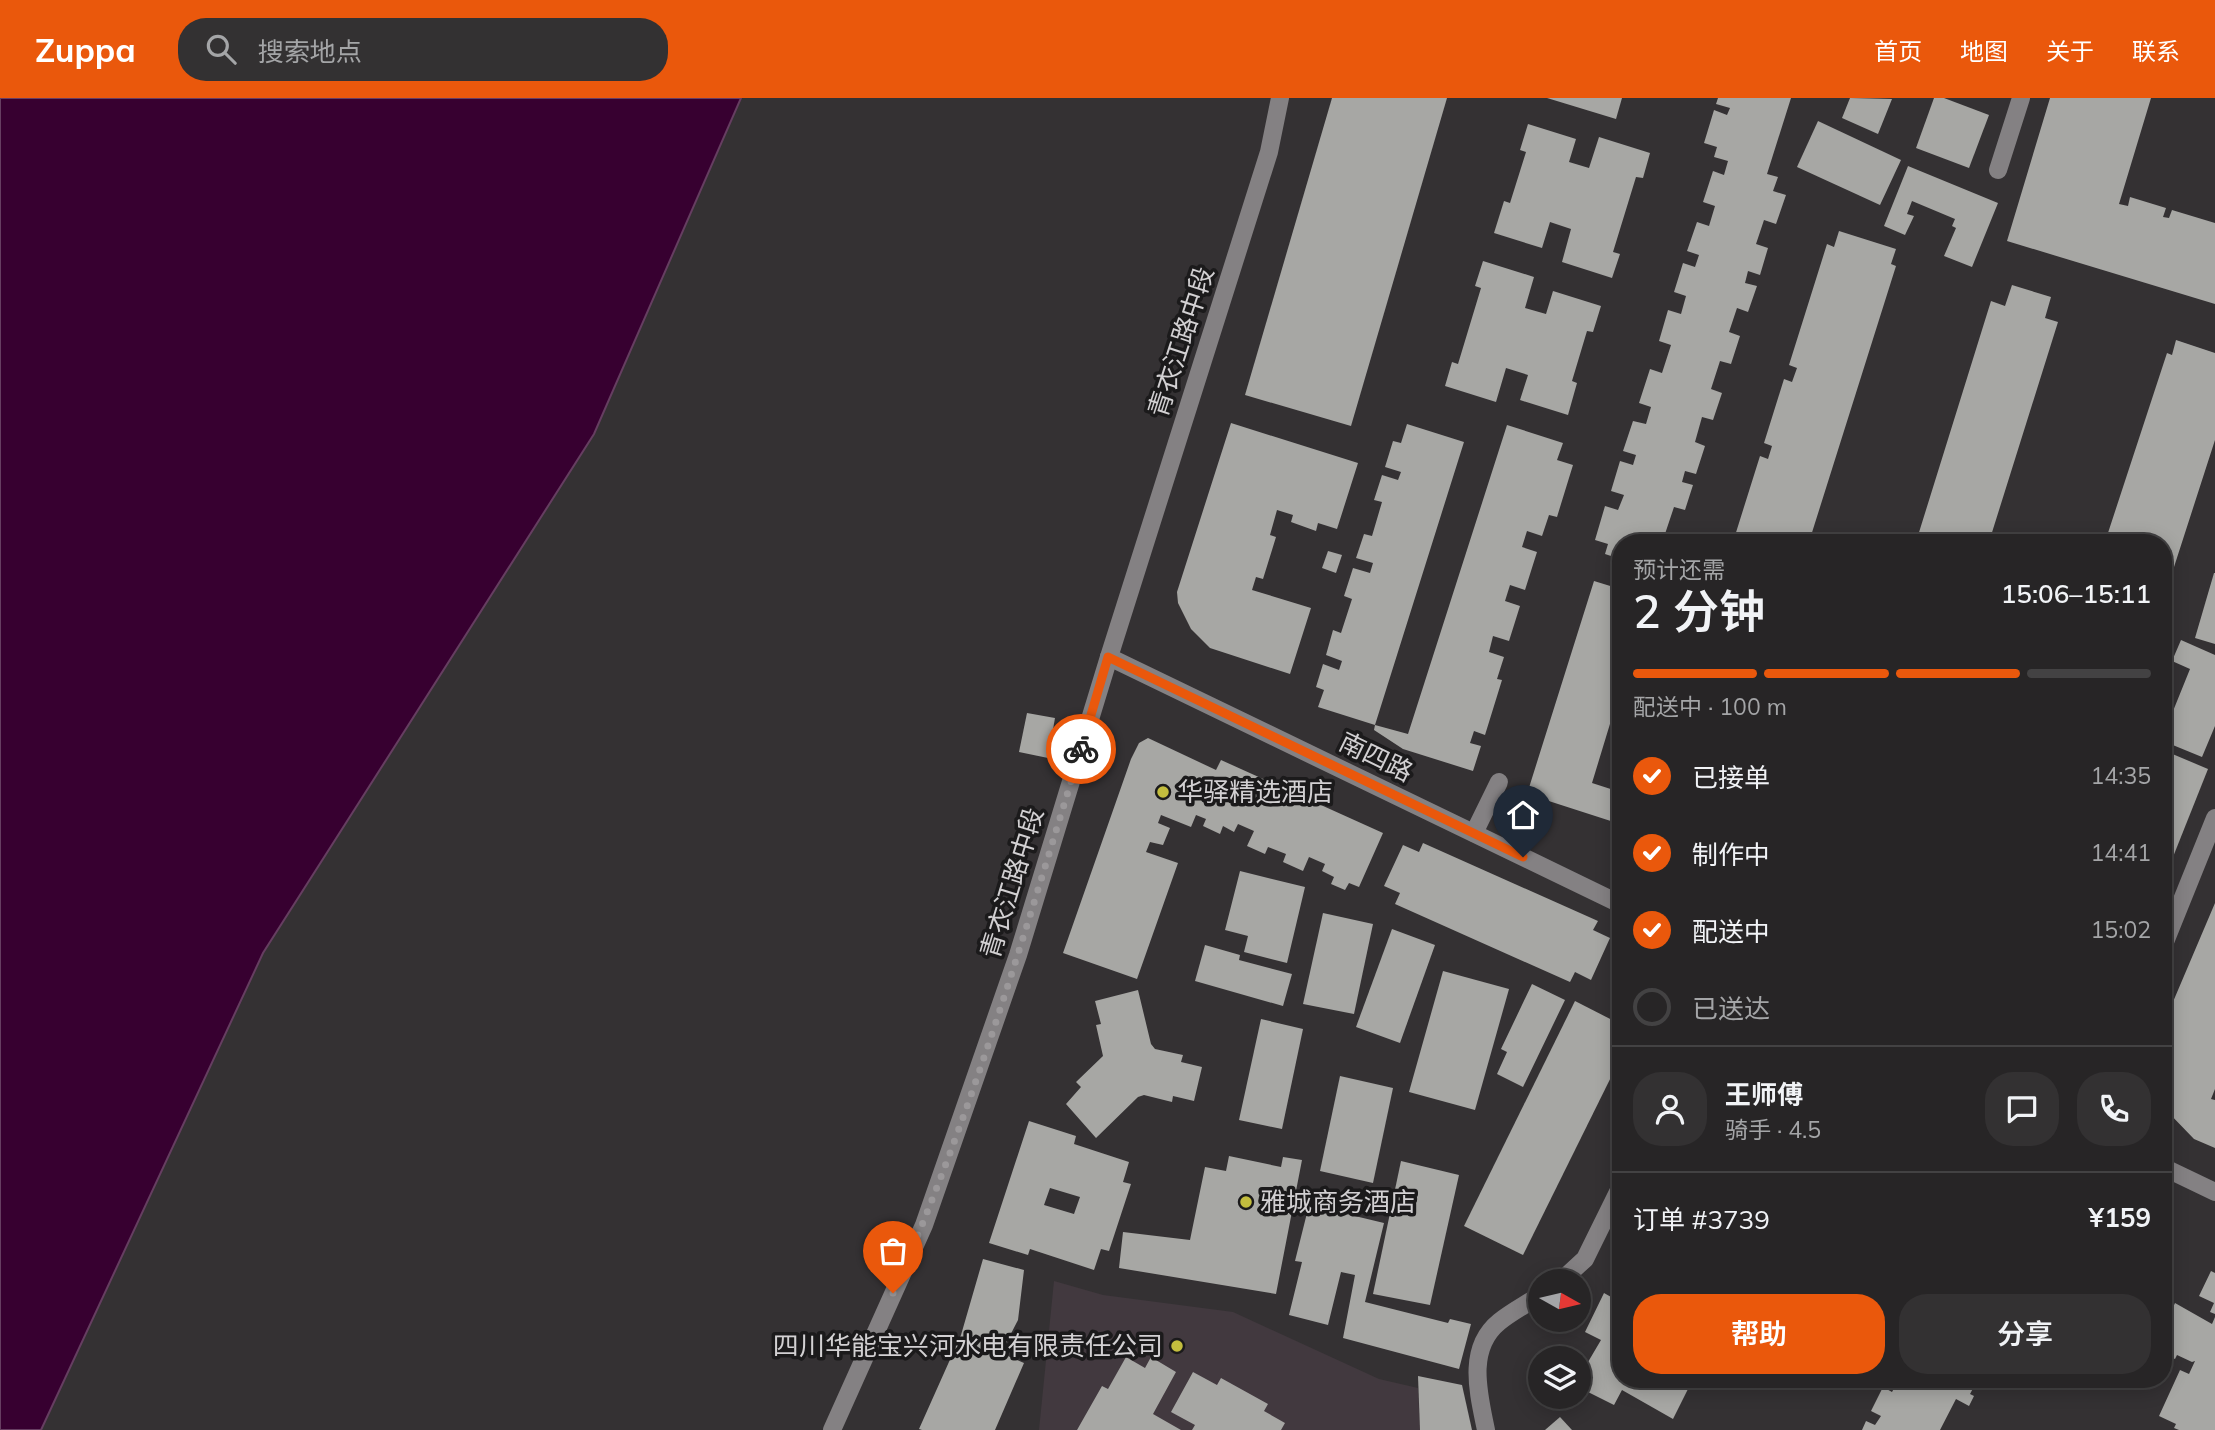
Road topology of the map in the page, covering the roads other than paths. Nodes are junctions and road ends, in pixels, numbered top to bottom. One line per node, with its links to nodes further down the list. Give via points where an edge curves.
1 (1280, 98): 4 (main road, 青衣江路中段, via 1269,152)
2 (2021, 98): 3 (main road)
3 (1998, 170)
4 (1108, 657): 7 (main road, 南四路); 15 (main road, 青衣江路中段, via 1018,955 924,1225)
5 (1499, 782): 7 (main road)
6 (2215, 818): 9 (main road)
7 (1474, 833): 8 (main road, 南四路)
8 (1612, 900)
9 (2172, 925)
10 (2172, 1171): 11 (main road)
11 (2215, 1192)
12 (1612, 1204): 13 (main road, via 1585,1259)
13 (1574, 1269)
14 (1528, 1303): 16 (main road, via 1497,1324 1480,1351 1476,1382)
15 (832, 1430)
16 (1486, 1430)

